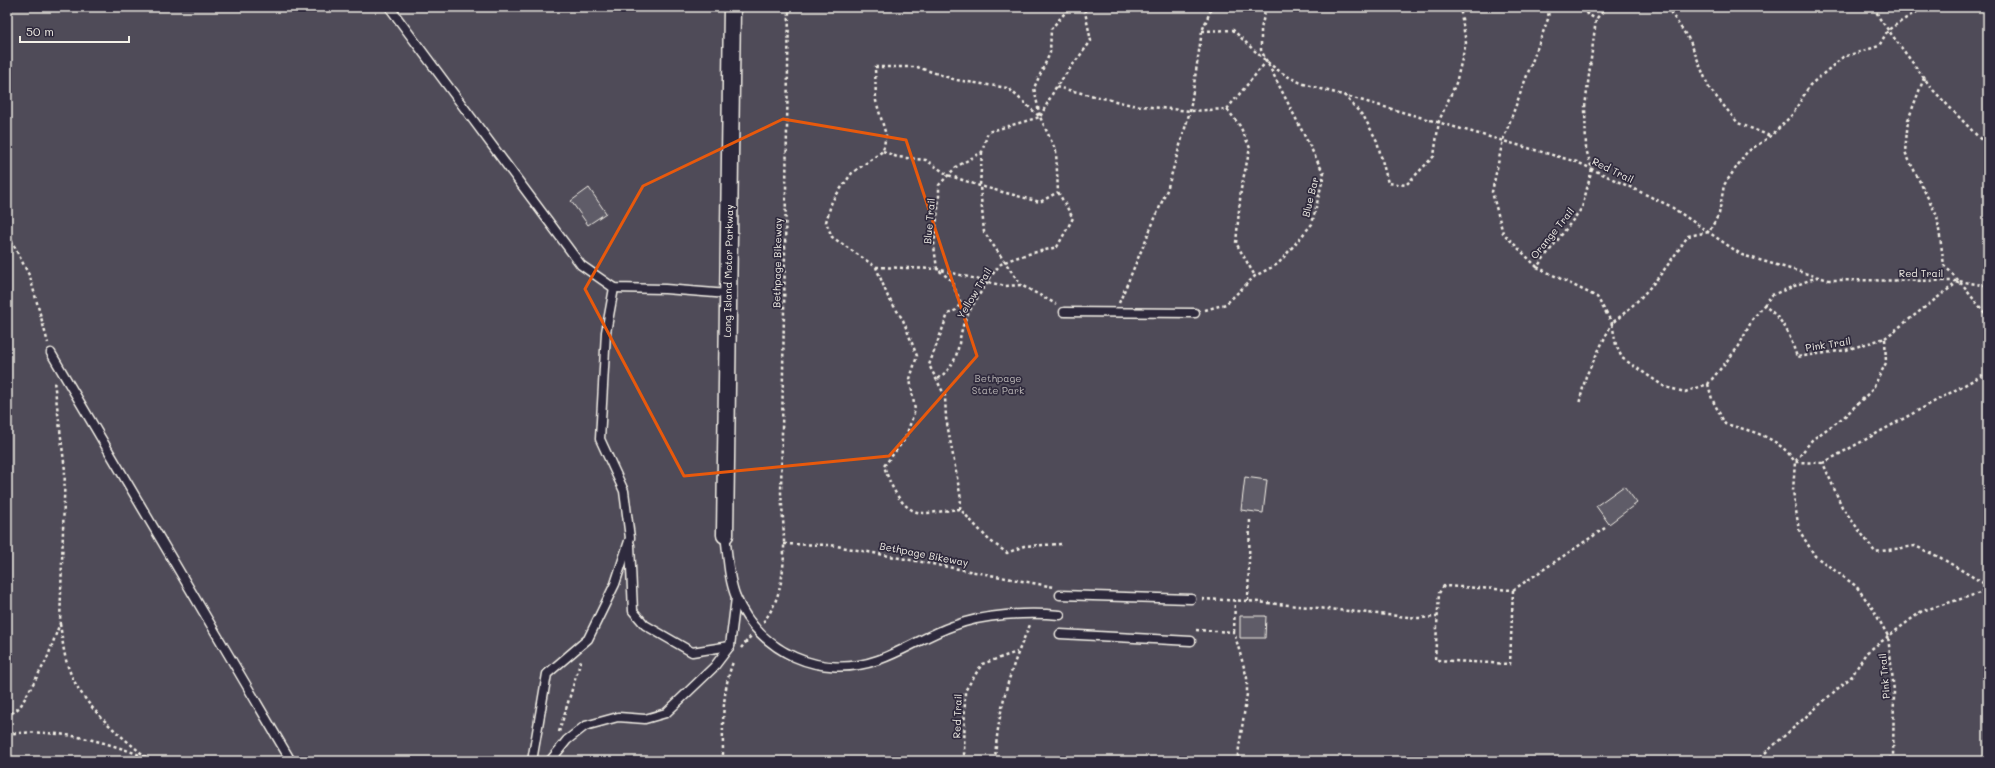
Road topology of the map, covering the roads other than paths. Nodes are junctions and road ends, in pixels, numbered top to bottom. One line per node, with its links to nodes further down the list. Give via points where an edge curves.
1 (732, 7): 4 (street, Long Island Motor Parkway)
2 (390, 8): 3 (lane, via 581,265)
3 (614, 288): 4 (lane); 9 (lane, via 606,332 600,439 624,492)
4 (728, 294): 8 (street, Long Island Motor Parkway)
5 (1062, 309): 6 (lane, via 1115,313)
6 (1195, 314)
7 (51, 352): 17 (lane)
8 (725, 535): 11 (lane)
9 (630, 538): 16 (lane, via 633,611 646,625 692,652); 18 (lane, via 615,584 588,639 547,674)
10 (1060, 592): 12 (lane)
11 (736, 598): 13 (lane, via 756,630 781,652 811,664 846,667 877,660 953,625 1016,614); 16 (lane)
12 (1191, 599)
13 (1060, 615)
14 (1060, 634): 15 (lane)
15 (1191, 641)
16 (730, 646): 19 (lane, via 714,667 666,713 645,719 618,717 585,726 567,740)
17 (291, 761)
18 (532, 761)
19 (550, 761)

